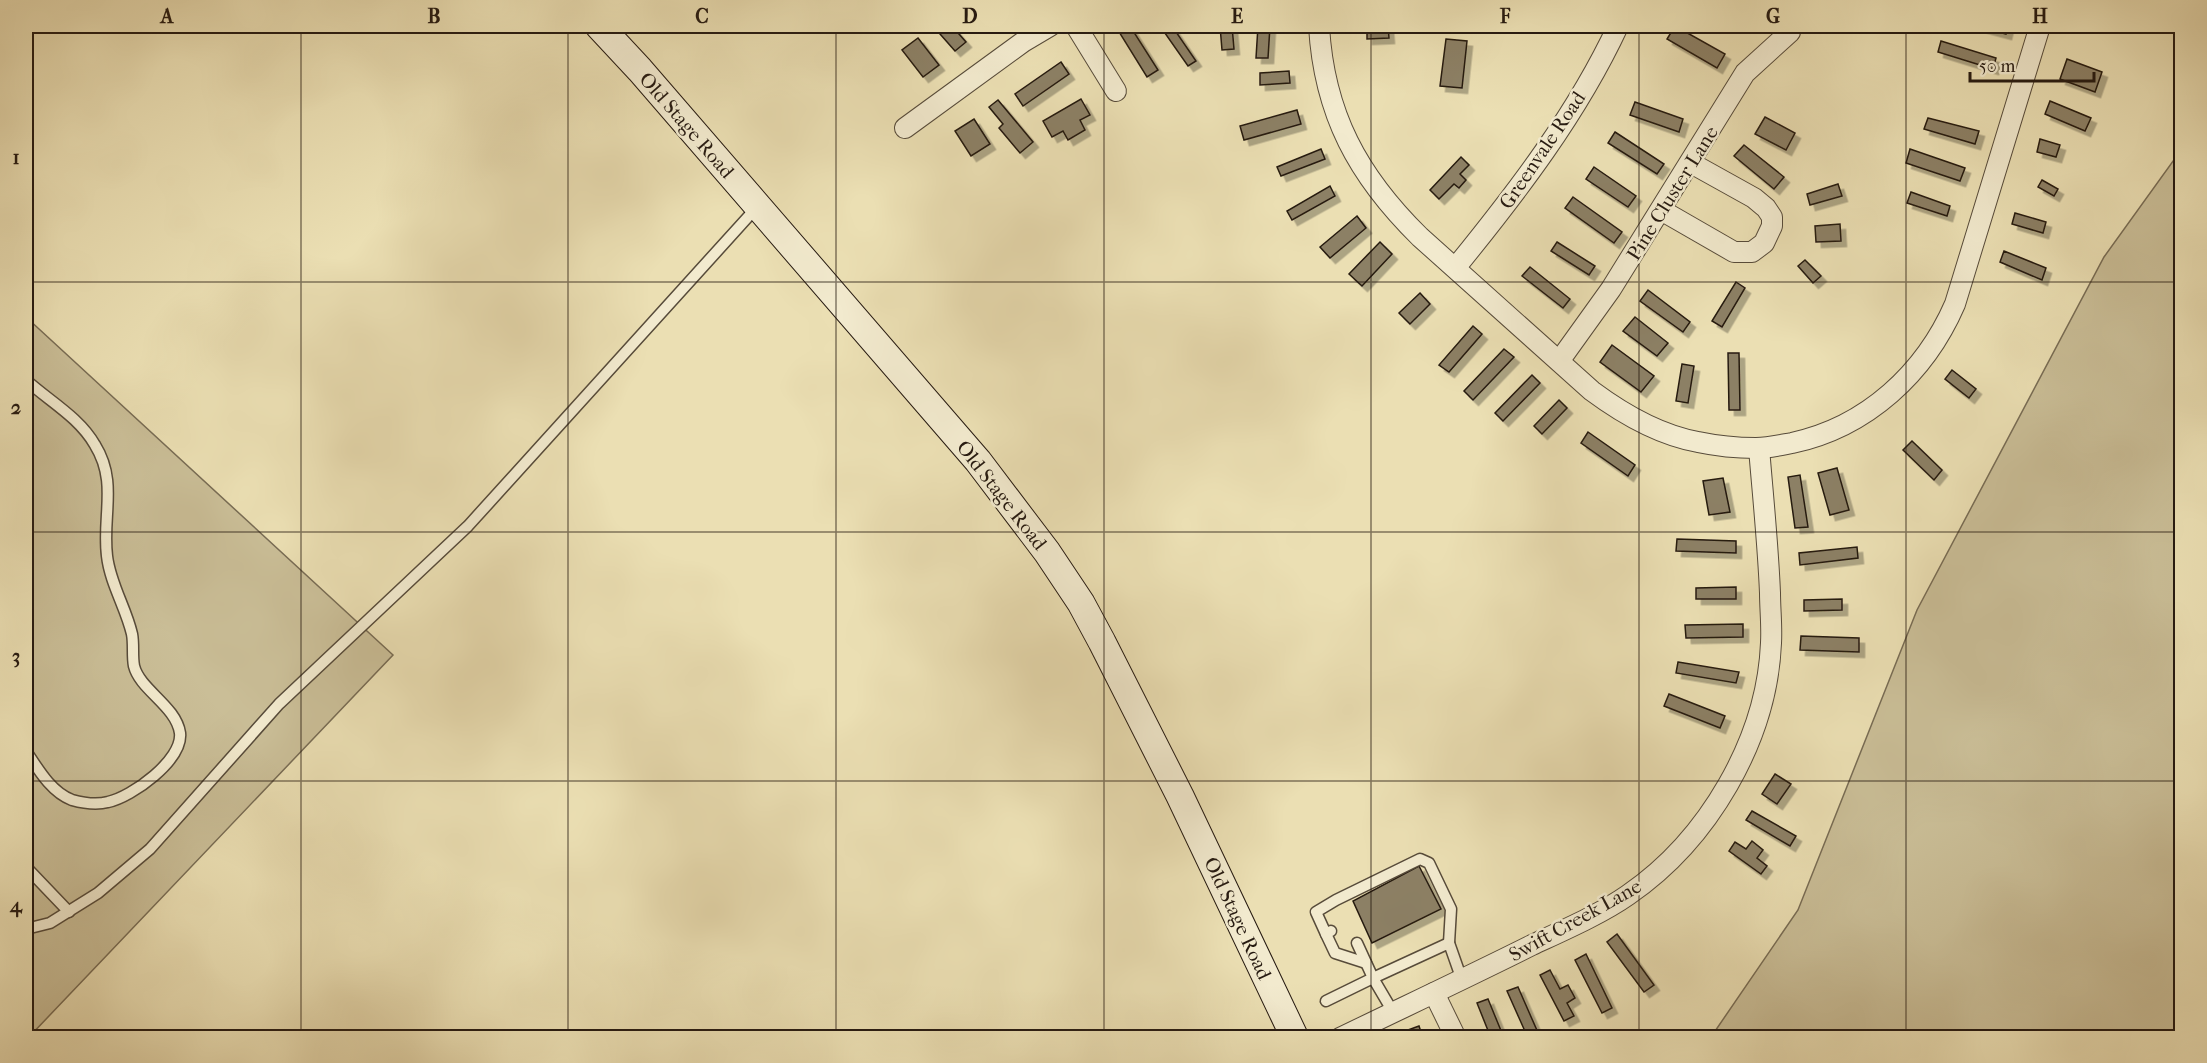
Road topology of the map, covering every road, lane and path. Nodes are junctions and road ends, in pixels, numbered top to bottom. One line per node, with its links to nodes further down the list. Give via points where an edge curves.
1 (599, 26): 11 (main road, Old Stage Road)
2 (1050, 26): 9 (street)
3 (1076, 26): 8 (street)
4 (1319, 26): 13 (street, via 1331,101 1357,161 1396,213)
5 (1618, 26): 13 (street, Greenvale Road, via 1552,142)
6 (2040, 26): 16 (street, via 1944,331 1910,375 1862,415 1814,438)
7 (1790, 32): 10 (street, Pine Cluster Lane, via 1746,73)
8 (1116, 91)
9 (905, 128)
10 (1691, 163): 12 (street, Pine Cluster Lane); 12 (street, via 1766,208 1772,226 1764,243 1752,252 1734,252)
11 (757, 206): 19 (lane, via 468,526 279,704 150,849); 29 (main road, Old Stage Road, via 978,461 1081,603 1180,796)
12 (1661, 210): 14 (street, Pine Cluster Lane)
13 (1456, 267): 14 (street)
14 (1560, 360): 16 (street, via 1620,411 1659,430 1696,442)
15 (26, 380): 17 (lane, via 84,429 107,469 107,557 132,635 134,667 176,721 180,734 179,745 151,778 130,794 107,803 85,803 60,793)
16 (1759, 448): 25 (street, Swift Creek Lane, via 1771,643 1754,727 1722,794 1674,856 1627,896)
17 (26, 751)
18 (26, 867): 19 (lane)
19 (69, 912): 20 (lane, via 50,924)
20 (26, 929)
21 (1357, 943): 23 (lane)
22 (1449, 943): 23 (lane, via 1451,909 1429,862 1420,859 1316,912 1329,932 1335,953); 24 (lane); 25 (lane)
23 (1366, 963): 24 (lane)
24 (1373, 978): 27 (lane); 28 (lane)
25 (1462, 980): 26 (street, Swift Creek Lane)
26 (1434, 993): 28 (street, Swift Creek Lane); 31 (street)
27 (1326, 1001)
28 (1393, 1012): 30 (street, Swift Creek Lane)
29 (1295, 1038)
30 (1340, 1038)
31 (1456, 1038)

